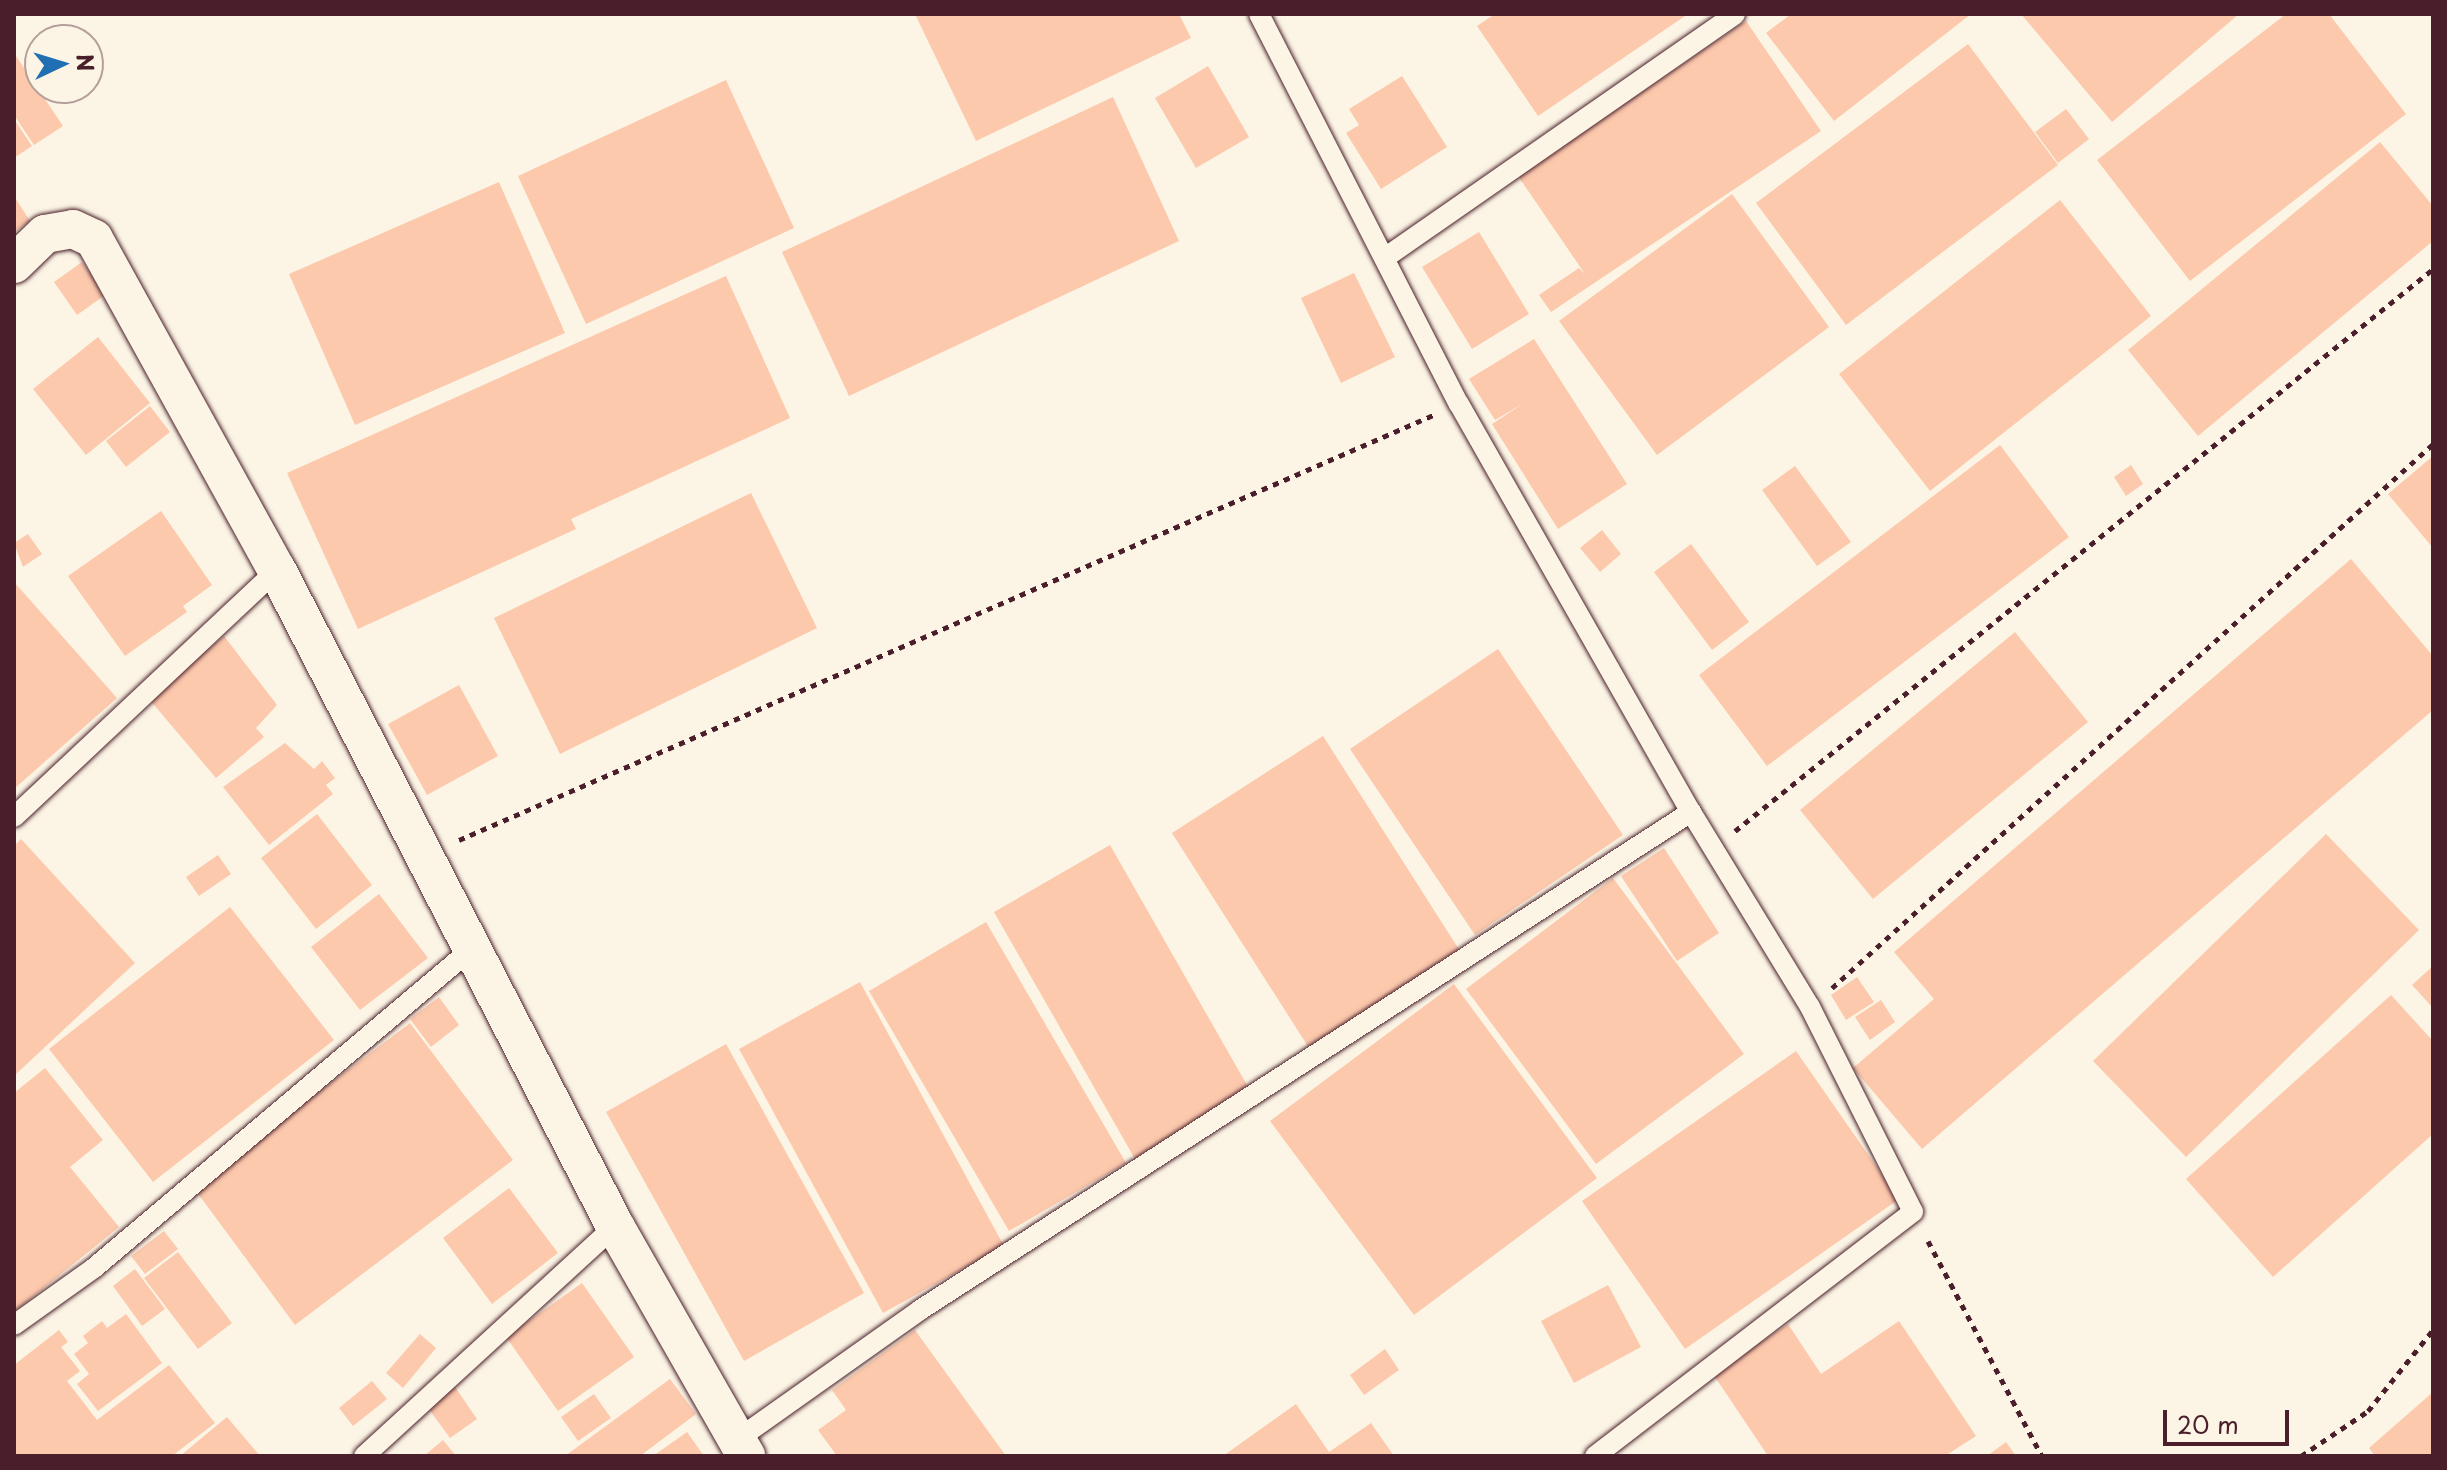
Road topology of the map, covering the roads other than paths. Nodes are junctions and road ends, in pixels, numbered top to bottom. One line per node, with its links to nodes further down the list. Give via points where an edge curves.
1 (1259, 14): 3 (lane)
2 (1735, 14): 3 (lane)
3 (1386, 257): 6 (lane, via 1459,404)
4 (14, 264): 5 (street, via 45,234 73,229 94,239)
5 (277, 570): 7 (lane); 8 (street)
6 (1691, 812): 11 (lane, via 920,1310); 13 (lane, via 1810,1007 1913,1212)
7 (14, 817)
8 (472, 949): 9 (street); 10 (lane, via 94,1268)
9 (615, 1226): 11 (street); 12 (lane)
10 (14, 1325)
11 (742, 1448)
12 (364, 1456)
13 (1595, 1456)

